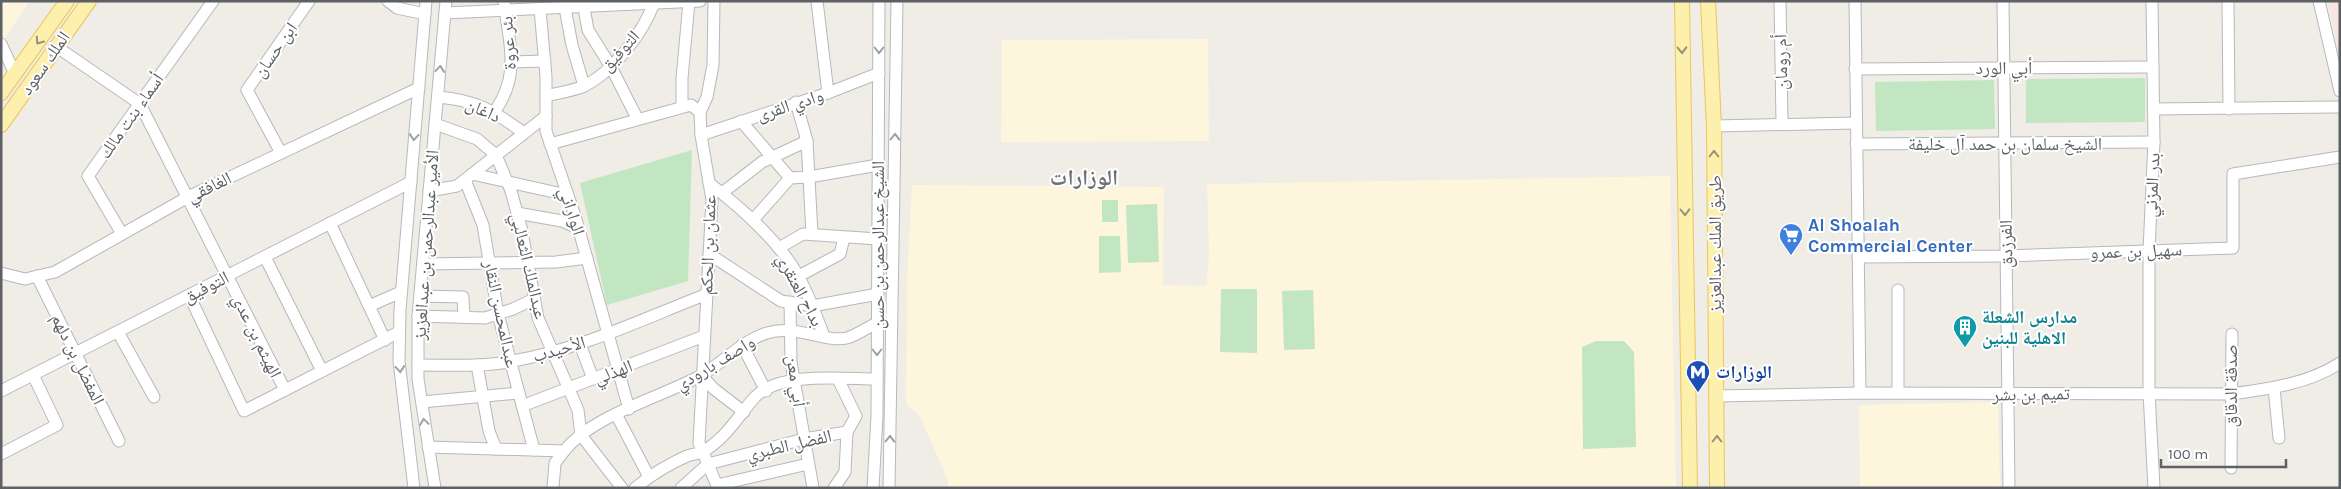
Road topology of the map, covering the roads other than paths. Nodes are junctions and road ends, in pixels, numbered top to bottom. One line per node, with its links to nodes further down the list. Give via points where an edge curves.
1 (67, 1): 38 (main road, الملك سعود, one-way to 38)
2 (89, 1): 30 (main road, الملك سعود)
3 (213, 1): 47 (street, أسماء بنت مالك)
4 (309, 1): 69 (street, ابن حسان, via 247,90)
5 (388, 1): 28 (street, via 397,8)
6 (426, 1): 28 (street, الأمير عبدالرحمن بن عبدالعزيز)
7 (446, 1): 27 (street, الأمير عبدالرحمن بن عبدالعزيز)
8 (700, 1): 21 (street)
9 (714, 1): 53 (street, عثمان بن الحكم, via 713,65 707,97)
10 (817, 1): 43 (street)
11 (880, 1): 37 (street, الشيخ عبدالرحمن بن حسن, one-way to 37)
12 (897, 1): 190 (street, الشيخ عبدالرحمن بن حسن, one-way to 12)
13 (1682, 1): 191 (main road, طريق الملك عبدالعزيز, one-way to 191)
14 (1708, 1): 61 (main road, طريق الملك عبدالعزيز)
15 (1780, 1): 57 (street, أم رومان)
16 (1855, 1): 36 (street)
17 (2003, 1): 35 (street, الفرزدق)
18 (2152, 1): 34 (street, بدر المزني)
19 (2228, 1): 51 (street)
20 (2319, 1): 41 (street)
21 (689, 2): 22 (street); 48 (street)
22 (654, 4): 25 (street); 33 (street, التوفيق, via 647,21)
23 (505, 6): 26 (street); 27 (street); 32 (street, بئر عروة)
24 (565, 8): 25 (street); 26 (street); 39 (street)
25 (584, 8): 33 (street, via 588,30)
26 (540, 9): 31 (street, الواراني)
27 (445, 13): 45 (street, الأمير عبدالرحمن بن عبدالعزيز, one-way to 27)
28 (425, 14): 40 (street, الأمير عبدالرحمن بن عبدالعزيز)
29 (1, 44): 38 (street)
30 (57, 47): 47 (street, الهيثم بن عدي); 60 (main road, الملك سعود)
31 (545, 61): 32 (street); 44 (street, الواراني)
32 (511, 62): 52 (street, بئر عروة, via 506,96)
33 (611, 67): 39 (street, التوفيق); 55 (street)
34 (2153, 67): 35 (street, أبي الورد); 50 (street, بدر المزني)
35 (2004, 68): 36 (street, أبي الورد); 68 (street, الفرزدق)
36 (1855, 69): 58 (street)
37 (879, 73): 43 (street, وادي القرى); 73 (street, الشيخ عبدالرحمن بن حسن)
38 (16, 74): 42 (main road, الملك سعود)
39 (584, 86): 44 (street, التوفيق)
40 (419, 88): 69 (street, الغافقي); 77 (street, الأمير عبدالرحمن بن عبدالعزيز, one-way to 77)
41 (2340, 91)
42 (1, 93)
43 (828, 93): 46 (street, وادي القرى)
44 (546, 96): 54 (street, الواراني)
45 (438, 97): 52 (street, داغان, via 456,98); 59 (street, الأمير عبدالرحمن بن عبدالعزيز)
46 (796, 102): 56 (street, وادي القرى); 64 (street)
47 (140, 104): 83 (street, الهيثم بن عدي); 88 (street, أسماء بنت مالك, via 88,176)
48 (682, 107): 53 (street, via 691,105); 55 (street)
49 (2340, 107): 51 (street)
50 (2153, 109): 51 (street); 65 (street, بدر المزني)
51 (2229, 109)
52 (495, 111): 62 (street, داغان)
53 (700, 112): 63 (street, عثمان بن الحكم)
54 (546, 116): 62 (street); 66 (street, الواراني)
55 (637, 118): 66 (street)
56 (741, 121): 63 (street, وادي القرى); 71 (street)
57 (1782, 123): 58 (street); 61 (street)
58 (1856, 123): 67 (street)
59 (435, 124): 70 (street, عبدالملك الثعالبي, via 477,139); 80 (street, الأمير عبدالرحمن بن عبدالعزيز)
60 (1, 125)
61 (1714, 126): 155 (main road, طريق الملك عبدالعزيز, one-way to 61)
62 (524, 133): 70 (street)
63 (701, 135): 79 (street, عثمان بن الحكم)
64 (807, 141): 71 (street); 75 (street)
65 (2154, 142): 68 (street, الشيخ سلمان بن حمد آل خليفة); 93 (street, بدر المزني)
66 (550, 144): 82 (street, الواراني)
67 (1856, 144): 68 (street, الشيخ سلمان بن حمد آل خليفة); 97 (street)
68 (2004, 144): 95 (street, الفرزدق)
69 (281, 153): 83 (street, الغافقي)
70 (496, 155): 74 (street); 78 (street, عبدالملك الثعالبي)
71 (772, 157): 76 (street); 81 (street)
72 (2340, 157): 93 (street, سهيل بن عمرو, via 2233,174 2233,248)
73 (878, 165): 75 (street); 91 (street, الشيخ عبدالرحمن بن حسن)
74 (468, 177): 78 (street); 80 (street, via 457,186); 100 (street, عبدالمحسن النقار, via 483,225)
75 (809, 177): 76 (street); 89 (street)
76 (790, 178): 85 (street)
77 (411, 182): 86 (street, التوفيق); 107 (street, الأمير عبدالرحمن بن عبدالعزيز)
78 (507, 183): 82 (street); 84 (street, عبدالملك الثعالبي)
79 (709, 183): 81 (street, بداح العنقري); 94 (street, عثمان بن الحكم, via 712,200)
80 (429, 191): 101 (street, الأمير عبدالرحمن بن عبدالعزيز)
81 (722, 193): 85 (street, بداح العنقري)
82 (567, 194): 87 (street, الواراني)
83 (188, 197): 88 (street, الغافقي); 104 (street, الهيثم بن عدي)
84 (517, 213): 87 (street, via 562,221); 99 (street, عبدالملك الثعالبي)
85 (753, 220): 92 (street, بداح العنقري)
86 (330, 223): 96 (street, التوفيق); 114 (street)
87 (578, 228): 98 (street, الواراني)
88 (122, 234): 103 (street, الغافقي, via 55,272)
89 (812, 234): 90 (street); 92 (street, via 804,234)
90 (844, 238): 91 (street); 105 (street, via 840,254)
91 (878, 240): 109 (street, الشيخ عبدالرحمن بن حسن)
92 (778, 248): 105 (street, بداح العنقري)
93 (2149, 250): 95 (street, سهيل بن عمرو); 149 (street, بدر المزني)
94 (709, 254): 108 (street, عثمان بن الحكم); 113 (street, via 781,301)
95 (2006, 256): 97 (street, سهيل بن عمرو); 154 (street, الفرزدق)
96 (264, 257): 104 (street, التوفيق); 137 (street)
97 (1858, 257): 151 (street)
98 (587, 258): 99 (street); 123 (street, الواراني)
99 (526, 262): 100 (street); 112 (street, عبدالملك الثعالبي)
100 (490, 263): 101 (street); 116 (street, عبدالمحسن النقار)
101 (423, 264): 111 (street, الأمير عبدالرحمن بن عبدالعزيز)
102 (1, 273): 103 (street, الغافقي, via 25,279)
103 (37, 276): 131 (street, المفضل بن دلهم)
104 (227, 276): 110 (street, التوفيق); 146 (street, الهيثم بن عدي)
105 (797, 277): 115 (street, بداح العنقري)
106 (1898, 290): 152 (street)
107 (402, 292): 114 (street); 122 (street, الأمير عبدالرحمن بن عبدالعزيز)
108 (707, 294): 123 (street, الأحيدب); 125 (street, عثمان بن الحكم)
109 (878, 294): 115 (street); 119 (street, الشيخ عبدالرحمن بن حسن)
110 (189, 295): 121 (street, التوفيق); 146 (street, via 244,411)
111 (420, 296): 117 (street, الأمير عبدالرحمن بن عبدالعزيز); 118 (street, via 463,297)
112 (534, 299): 116 (street); 130 (street, عبدالملك الثعالبي, via 538,318)
113 (790, 302): 115 (street); 120 (street, أبي معن)
114 (369, 306): 127 (street)
115 (812, 306): 126 (street, بداح العنقري)
116 (498, 314): 118 (street, via 485,318); 132 (street, عبدالمحسن النقار)
117 (418, 316): 118 (street); 134 (street, الأمير عبدالرحمن بن عبدالعزيز)
118 (464, 317)
119 (878, 323): 126 (street, واصف بارودي, via 846,338); 143 (street, الشيخ عبدالرحمن بن حسن, one-way to 143)
120 (791, 330): 126 (street, واصف بارودي); 129 (street, واصف بارودي, via 768,333); 140 (street, أبي معن)
121 (118, 332): 131 (street, التوفيق); 156 (street)
122 (400, 332): 127 (street); 181 (street, الأمير عبدالرحمن بن عبدالعزيز, one-way to 181, via 401,381)
123 (608, 334): 128 (street, الأحيدب); 136 (street, الواراني)
124 (2232, 334): 153 (street, صدقة الدقاق)
125 (704, 336): 136 (street, الهذلي); 139 (street, عثمان بن الحكم)
126 (824, 336)
127 (385, 340): 137 (street)
128 (580, 344): 130 (street, الأحيدب); 141 (street)
129 (742, 345): 139 (street, واصف بارودي); 147 (street)
130 (555, 353): 132 (street, الأحيدب); 144 (street, عبدالملك الثعالبي)
131 (75, 354): 138 (street, التوفيق); 169 (street, المفضل بن دلهم)
132 (511, 362): 135 (street, الأحيدب); 150 (street, عبدالمحسن النقار)
133 (2340, 363): 145 (street, تميم بن بشر, via 2324,373)
134 (418, 364): 135 (street, الأحيدب); 158 (street, الأمير عبدالرحمن بن عبدالعزيز)
135 (477, 365): 157 (street)
136 (618, 370): 141 (street, الهذلي); 160 (street, الواراني)
137 (322, 371): 146 (street)
138 (33, 375): 148 (street, التوفيق); 175 (street, via 57,425)
139 (701, 375): 160 (street, واصف بارودي); 161 (street); 174 (street, عثمان بن الحكم, via 699,443)
140 (794, 378): 142 (street); 147 (street); 168 (street, أبي معن)
141 (593, 379): 144 (street, الهذلي)
142 (838, 379): 143 (street); 163 (street)
143 (877, 379): 164 (street, الشيخ عبدالرحمن بن حسن)
144 (567, 388): 159 (street, الهذلي); 166 (street, عبدالملك الثعالبي, via 578,410)
145 (2274, 388): 153 (street, تميم بن بشر); 167 (street)
146 (285, 390)
147 (766, 391): 161 (street, via 757,396)
148 (1, 392)
149 (2149, 392): 153 (street, تميم بن بشر); 154 (street, تميم بن بشر); 194 (street, بدر المزني)
150 (519, 393): 157 (street); 159 (street, عبدالمحسن النقار)
151 (1860, 393): 152 (street, تميم بن بشر); 155 (street, تميم بن بشر)
152 (1898, 393): 154 (street, تميم بن بشر)
153 (2231, 394): 178 (street, صدقة الدقاق)
154 (2008, 395): 193 (street, الفرزدق)
155 (1716, 396): 192 (main road, طريق الملك عبدالعزيز, one-way to 155)
156 (154, 397)
157 (485, 398): 158 (street); 171 (street, via 489,431)
158 (422, 402): 170 (street, الأمير عبدالرحمن بن عبدالعزيز, one-way to 158)
159 (522, 406): 172 (street, عبدالمحسن النقار)
160 (629, 410): 162 (street, واصف بارودي)
161 (744, 412): 174 (street, via 733,427)
162 (616, 414): 166 (street, واصف بارودي); 179 (street)
163 (856, 416): 164 (street); 165 (street, الفضل الطبري)
164 (877, 416): 189 (street, الشيخ عبدالرحمن بن حسن)
165 (847, 432): 168 (street, الفضل الطبري); 188 (street, via 845,472)
166 (581, 435): 173 (street, واصف بارودي); 184 (street)
167 (2278, 438)
168 (804, 439): 176 (street, الفضل الطبري); 177 (street, أبي معن)
169 (119, 441)
170 (428, 447): 171 (street); 182 (street, الأمير عبدالرحمن بن عبدالعزيز)
171 (496, 449): 172 (street)
172 (534, 450): 173 (street)
173 (564, 451): 183 (street, واصف بارودي, via 555,463)
174 (702, 452): 176 (street, عثمان بن الحكم); 179 (street, via 687,456)
175 (1, 454)
176 (708, 464): 180 (street, عثمان بن الحكم); 186 (street, الفضل الطبري)
177 (808, 464): 180 (street); 187 (street, أبي معن)
178 (2231, 468)
179 (649, 477): 185 (street)
180 (717, 486)
181 (414, 488)
182 (435, 488)
183 (552, 488)
184 (622, 488)
185 (635, 488)
186 (681, 488)
187 (813, 488)
188 (834, 488)
189 (873, 488)
190 (889, 488)
191 (1690, 488)
192 (1717, 488)
193 (2008, 488)
194 (2154, 488)

